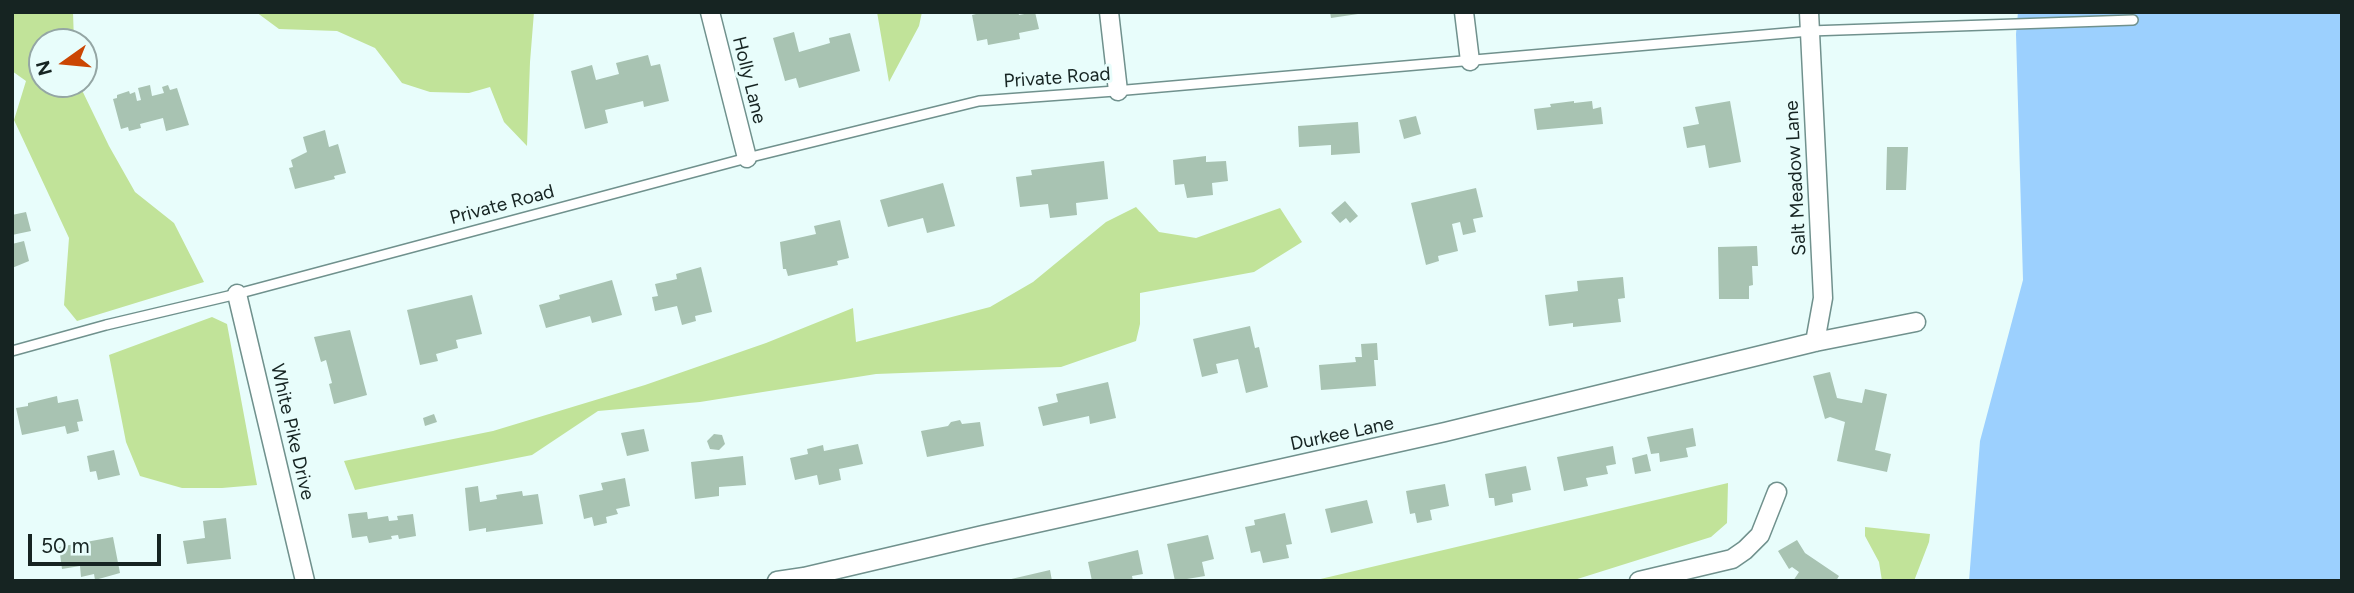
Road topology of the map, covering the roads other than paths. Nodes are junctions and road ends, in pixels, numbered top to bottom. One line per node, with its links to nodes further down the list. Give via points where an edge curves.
1 (710, 12): 9 (street, Holly Lane)
2 (1109, 12): 8 (street)
3 (1464, 12): 7 (street)
4 (1809, 12): 6 (street, Salt Meadow Lane)
5 (2133, 20): 6 (lane, Private Road)
6 (1811, 31): 7 (lane, Private Road); 12 (street, Salt Meadow Lane, via 1823,298)
7 (1470, 61): 8 (lane, Private Road)
8 (1118, 91): 9 (lane, Private Road, via 979,101)
9 (747, 158): 10 (lane, Private Road)
10 (237, 294): 13 (lane, Private Road); 15 (street, White Pike Drive)
11 (1916, 322): 12 (street, Durkee Lane)
12 (1815, 342): 16 (street, Durkee Lane, via 1445,432)
13 (12, 351)
14 (1777, 492): 17 (street, via 1760,535 1745,550 1731,559)
15 (305, 581)
16 (777, 581)
17 (1639, 581)

